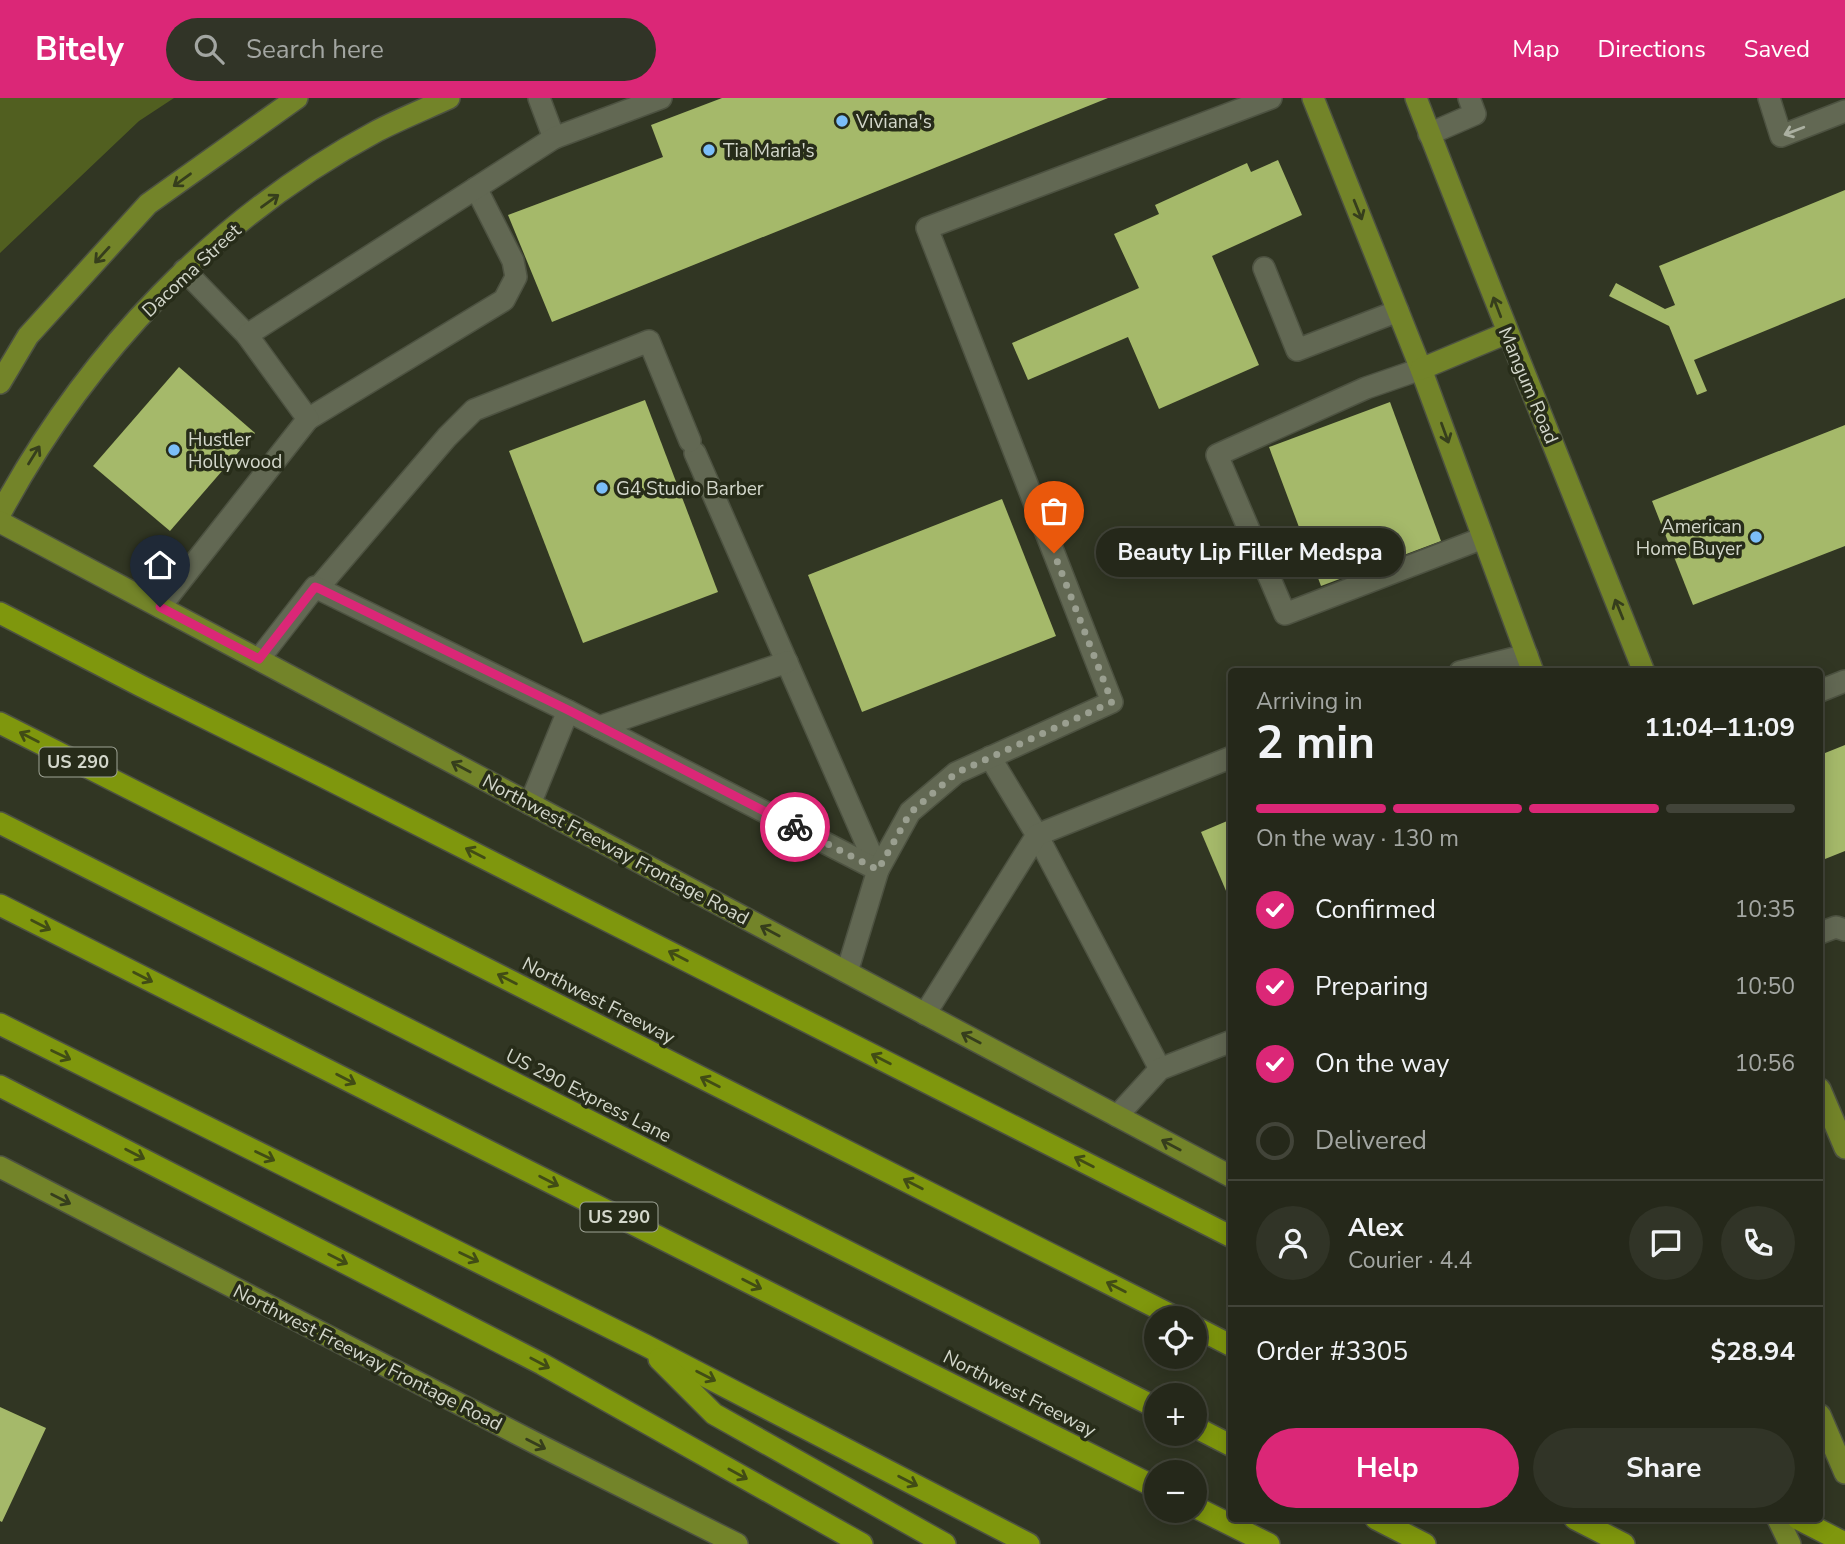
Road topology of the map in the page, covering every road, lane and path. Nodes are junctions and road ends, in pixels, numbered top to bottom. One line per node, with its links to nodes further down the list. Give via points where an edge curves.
1 (297, 98): 20 (main road, one-way to 20, via 148,204 28,336)
2 (449, 98): 15 (main road, Dacoma Street, one-way to 2, via 312,170)
3 (540, 98): 12 (lane)
4 (661, 98): 12 (lane)
5 (1271, 98): 38 (lane, via 927,228 1112,702)
6 (1312, 98): 16 (main road, one-way to 16)
7 (1416, 98): 11 (main road, Mangum Road)
8 (1469, 98): 11 (lane, via 1475,114)
9 (1769, 98): 10 (lane, one-way to 9, via 1781,136)
10 (1845, 111)
11 (1429, 134): 17 (main road, Mangum Road, one-way to 11)
12 (554, 138): 13 (lane)
13 (476, 188): 18 (lane); 21 (lane, via 513,261 516,277 504,300)
14 (1264, 268): 16 (lane, via 1297,351)
15 (184, 270): 18 (lane); 22 (main road, Dacoma Street, one-way to 15, via 81,386)
16 (1398, 310): 19 (main road)
17 (1507, 333): 19 (main road); 32 (main road, Mangum Road, one-way to 17)
18 (247, 335): 21 (lane)
19 (1421, 369): 24 (main road, one-way to 24); 24 (lane, via 1366,388 1217,455 1285,614)
20 (0, 383)
21 (308, 419): 26 (lane)
22 (0, 514)
23 (0, 522): 26 (main road, Northwest Freeway Frontage Road)
24 (1483, 538): 30 (main road)
25 (318, 588): 28 (lane); 29 (lane, via 474,410 649,341); 35 (lane)
26 (160, 607): 28 (main road, Northwest Freeway Frontage Road)
27 (0, 613): 58 (highway, one-way to 27)
28 (259, 659): 40 (main road, Northwest Freeway Frontage Road, one-way to 28)
29 (787, 662): 37 (lane); 43 (lane)
30 (1530, 664): 31 (lane)
31 (1495, 668)
32 (1642, 668)
33 (1845, 681): 34 (lane)
34 (1823, 690)
35 (568, 710): 37 (lane); 40 (lane)
36 (0, 723): 59 (highway, Northwest Freeway / US 290, one-way to 36)
37 (599, 727): 43 (lane)
38 (990, 757): 42 (lane); 43 (lane, via 956,773 910,813)
39 (1228, 759): 42 (lane)
40 (530, 804): 47 (main road, Northwest Freeway Frontage Road, one-way to 40)
41 (0, 823): 63 (highway, US 290 Express Lane)
42 (1037, 835): 48 (lane); 51 (lane)
43 (878, 870): 47 (lane)
44 (0, 905): 69 (highway, Northwest Freeway / US 290, one-way to 69)
45 (1845, 930): 46 (lane, via 1836,927)
46 (1823, 932)
47 (847, 972): 48 (main road, Northwest Freeway Frontage Road)
48 (925, 1014): 54 (main road, Northwest Freeway Frontage Road, one-way to 48)
49 (0, 1024): 62 (highway, one-way to 62)
50 (1228, 1043): 51 (lane)
51 (1160, 1069): 54 (lane)
52 (0, 1086): 77 (highway, one-way to 77, via 542,1364)
53 (1823, 1096): 55 (main road)
54 (1117, 1116): 57 (main road, Northwest Freeway Frontage Road, one-way to 54)
55 (1845, 1148)
56 (0, 1167): 76 (main road, Northwest Freeway Frontage Road, one-way to 76)
57 (1228, 1175)
58 (1228, 1235)
59 (1153, 1306)
60 (1207, 1333): 61 (highway)
61 (1228, 1344)
62 (645, 1345): 78 (highway, via 714,1414); 79 (highway, one-way to 79)
63 (1144, 1401)
64 (1823, 1422): 68 (main road)
65 (1207, 1433): 66 (highway)
66 (1228, 1444)
67 (1823, 1463): 68 (main road)
68 (1845, 1473)
69 (1144, 1481)
70 (1207, 1513): 80 (highway)
71 (1382, 1522): 81 (highway)
72 (1581, 1522): 82 (highway)
73 (1779, 1522): 83 (main road)
74 (1804, 1522): 75 (highway)
75 (1845, 1543)
76 (737, 1544)
77 (862, 1544)
78 (945, 1544)
79 (1029, 1544)
80 (1269, 1544)
81 (1426, 1544)
82 (1624, 1544)
83 (1790, 1544)

